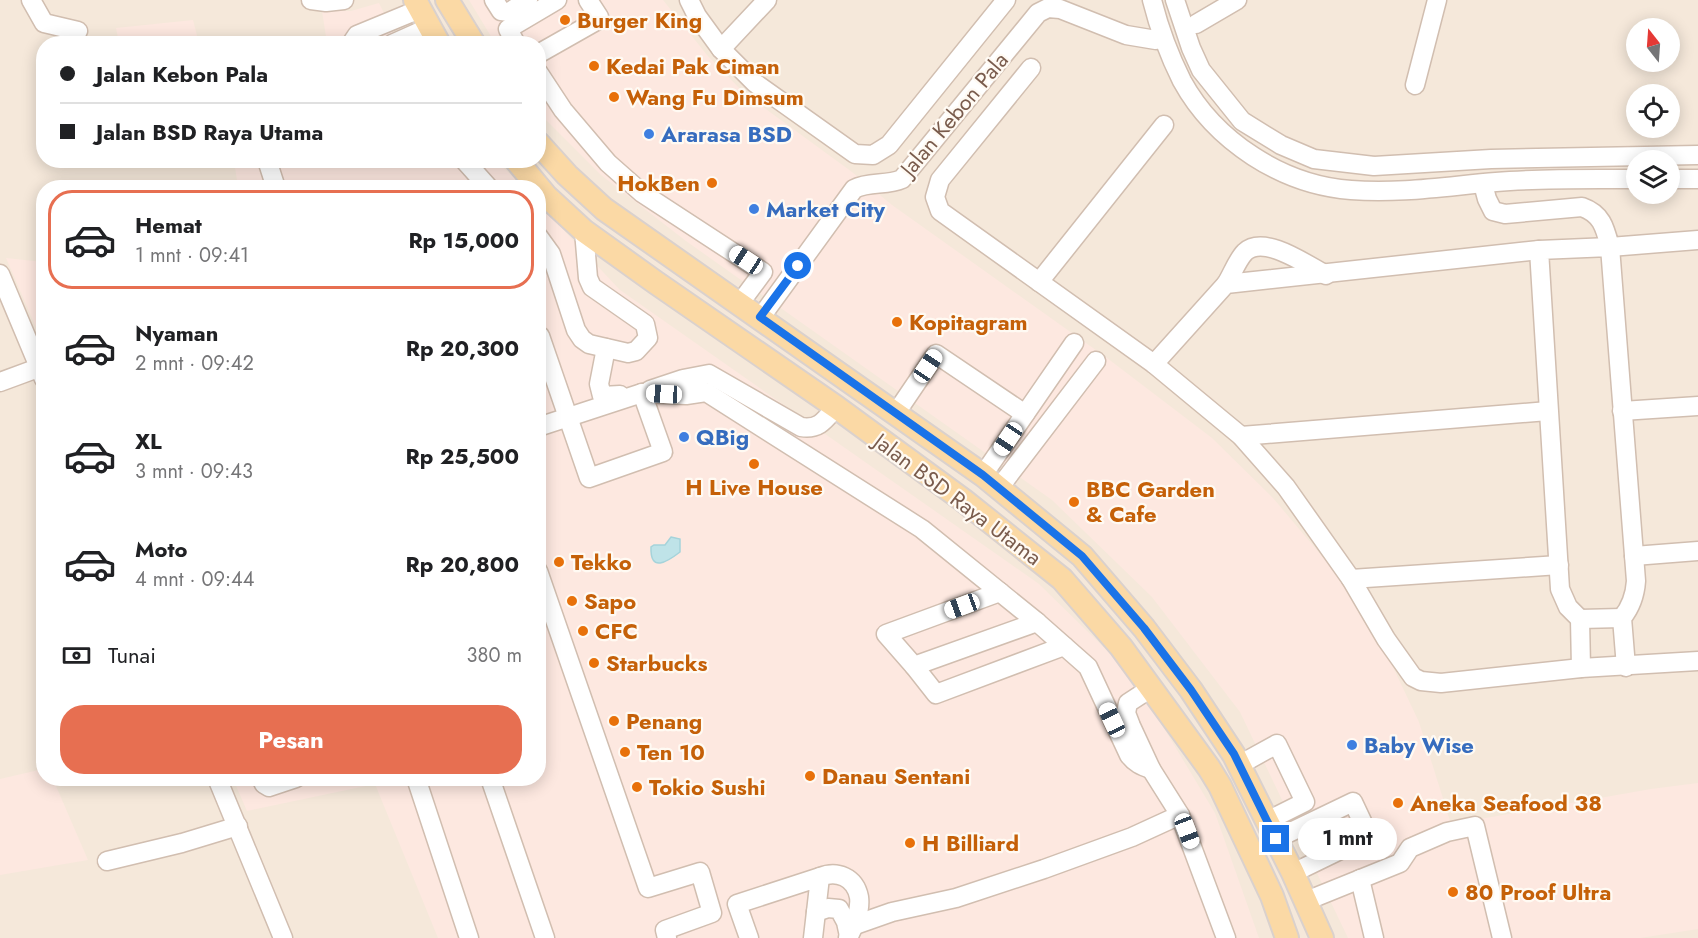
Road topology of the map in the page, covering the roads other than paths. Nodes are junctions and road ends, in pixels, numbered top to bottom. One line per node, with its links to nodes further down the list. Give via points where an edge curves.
1 (31, 0): 18 (street, via 45,23)
2 (311, 0): 3 (street)
3 (344, 0)
4 (447, 0): 21 (main road)
5 (494, 0): 6 (street, via 501,10 509,12)
6 (528, 0)
7 (557, 0): 22 (street, via 508,29)
8 (588, 0): 24 (street, via 598,20)
9 (689, 0): 25 (street)
10 (766, 0): 25 (street)
11 (1006, 0): 25 (street, via 889,145 873,155 855,154 755,83)
12 (1152, 0): 31 (street, via 1183,82)
13 (1174, 0): 29 (street, via 1202,70)
14 (1237, 0): 17 (street)
15 (1437, 0): 28 (street)
16 (426, 20): 19 (street); 20 (street)
17 (1196, 24)
18 (78, 31)
19 (356, 36)
20 (403, 36)
21 (469, 36)
22 (512, 36)
23 (1156, 40): 54 (street, Jalan Kebon Pala, via 1126,36 1060,9 1048,8 1038,13 902,179 854,189)
24 (546, 49)
25 (721, 49)
26 (1031, 68): 51 (street, via 940,180 935,198 940,211)
27 (546, 82): 53 (street, via 608,163 642,193 763,272)
28 (1415, 85)
29 (1242, 121): 31 (street); 33 (street, via 1314,159 1374,166)
30 (1164, 125): 51 (street)
31 (1227, 137): 39 (street, via 1258,159 1303,181 1350,190)
32 (546, 152): 47 (main road, Jalan BSD Raya Utama, via 604,209)
33 (1698, 154)
34 (471, 168): 38 (street)
35 (1626, 179): 39 (street)
36 (1680, 179): 37 (street)
37 (1698, 179)
38 (482, 180)
39 (1483, 184): 45 (street, via 1493,211 1505,214 1582,207 1594,212 1604,225)
40 (546, 198): 41 (main road, Jalan BSD Raya Utama)
41 (584, 231): 50 (main road, Jalan BSD Raya Utama); 57 (street, via 592,287 645,324 648,338 636,351 628,353)
42 (546, 237): 55 (street, via 556,248)
43 (1698, 240): 45 (street)
44 (546, 244): 57 (street, via 576,330 589,344)
45 (1610, 247): 46 (street); 68 (street)
46 (1539, 250): 49 (street); 67 (street)
47 (670, 256): 50 (main road); 53 (main road, Jalan BSD Raya Utama)
48 (0, 274): 59 (street)
49 (1326, 275): 52 (street); 52 (street, via 1270,246 1255,246 1245,252)
50 (655, 282): 66 (main road, Jalan BSD Raya Utama)
51 (1039, 282): 61 (street)
52 (1226, 284): 61 (street)
53 (740, 303): 54 (main road, Jalan BSD Raya Utama)
54 (760, 317): 69 (main road, Jalan BSD Raya Utama)
55 (582, 323)
56 (1074, 344): 70 (street)
57 (606, 348): 64 (street, via 602,396)
58 (546, 353): 71 (street)
59 (36, 361)
60 (1096, 361): 74 (street)
61 (1154, 364): 73 (street)
62 (36, 374): 63 (street)
63 (0, 382)
64 (642, 393): 66 (street, via 709,374 801,427 816,428); 71 (street); 71 (street, via 663,452 589,478); 79 (street, via 706,392 922,529)
65 (1698, 406): 68 (street)
66 (836, 407): 89 (main road, Jalan BSD Raya Utama, via 1062,579)
67 (1548, 411): 73 (street); 77 (street)
68 (1622, 411): 76 (street)
69 (896, 413): 70 (street, via 936,354); 74 (main road, Jalan BSD Raya Utama)
70 (1025, 414): 74 (street)
71 (568, 417): 72 (street)
72 (546, 424)
73 (1241, 436): 78 (street, via 1287,487)
74 (991, 482): 90 (main road, Jalan BSD Raya Utama, via 1082,556 1191,690)
75 (1698, 551): 76 (street)
76 (1634, 556): 81 (street, via 1635,592)
77 (1559, 565): 78 (street); 82 (street, via 1561,595)
78 (1351, 579): 88 (street, via 1406,668 1421,681 1441,684)
79 (1000, 592): 83 (street); 86 (street, via 886,634)
80 (546, 594): 108 (street, via 648,888 700,872 712,914 665,930)
81 (1622, 618): 82 (street); 87 (street)
82 (1580, 619): 88 (street)
83 (1037, 622): 84 (street); 86 (street)
84 (1064, 646): 86 (street, via 936,694); 91 (street, via 1088,667 1133,761)
85 (1698, 662): 87 (street)
86 (914, 666)
87 (1626, 667): 88 (street)
88 (1581, 668)
89 (1151, 688): 91 (street, via 1128,703 1126,713); 112 (main road, Jalan BSD Raya Utama, via 1220,786 1272,896)
90 (1239, 765): 97 (main road, Jalan BSD Raya Utama); 97 (street, via 1276,744 1305,802)
91 (1151, 769): 95 (street)
92 (220, 786): 96 (street)
93 (419, 786): 106 (street)
94 (493, 786): 107 (street)
95 (1180, 815): 104 (street, via 1044,869 956,898 892,912); 111 (street)
96 (238, 826): 98 (street); 105 (street)
97 (1272, 830): 99 (main road, Jalan BSD Raya Utama); 99 (street, via 1353,802 1369,836)
98 (107, 861)
99 (1293, 873): 102 (main road, Jalan BSD Raya Utama)
100 (820, 877): 103 (street); 104 (street, via 839,873 855,888 859,897); 109 (street, via 737,904)
101 (1360, 879): 102 (street); 114 (street); 115 (street, via 1400,862 1410,848 1447,832 1475,826)
102 (1306, 901): 113 (main road, Jalan BSD Raya Utama)
103 (816, 912): 104 (street, via 839,909); 110 (street)
104 (851, 933)
105 (283, 938)
106 (469, 938)
107 (545, 938)
108 (667, 938)
109 (748, 938)
110 (813, 938)
111 (1226, 938)
112 (1287, 938)
113 (1322, 938)
114 (1374, 938)
115 (1502, 938)

